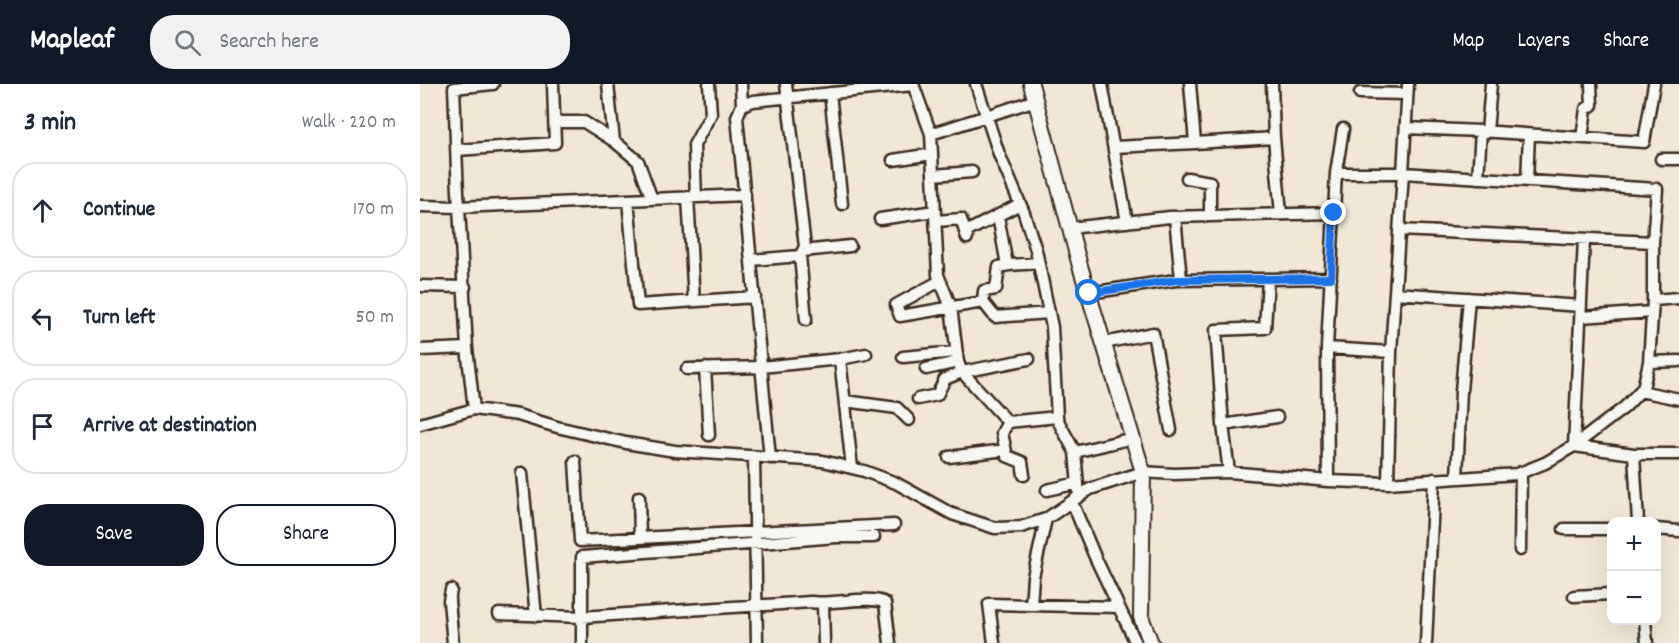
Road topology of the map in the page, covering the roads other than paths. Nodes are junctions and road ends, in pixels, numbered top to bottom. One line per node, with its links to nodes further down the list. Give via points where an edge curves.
1 (493, 84): 34 (street, via 454,88)
2 (553, 84): 23 (street)
3 (608, 84): 31 (street)
4 (709, 84): 47 (street, via 711,114 694,145)
5 (741, 84): 21 (street)
6 (786, 84): 19 (street)
7 (977, 84): 22 (street)
8 (1031, 84): 20 (street)
9 (1102, 84): 33 (street)
10 (1190, 84): 32 (street)
11 (1272, 84): 29 (street)
12 (1491, 84): 26 (street)
13 (1591, 84): 30 (street, via 1592,105 1586,109)
14 (1654, 84): 30 (street, via 1644,142)
15 (913, 85): 17 (street); 27 (street)
16 (1407, 89): 18 (street); 24 (street)
17 (835, 90): 19 (street); 50 (street)
18 (1360, 93)
19 (787, 98): 21 (street); 67 (street, via 805,247)
20 (1036, 100): 22 (street); 62 (street)
21 (742, 105): 46 (street, via 737,117)
22 (986, 115): 27 (street); 51 (street)
23 (555, 122): 31 (street, via 584,122); 34 (street, via 555,143)
24 (1406, 128): 26 (street); 41 (street)
25 (1343, 129): 40 (street)
26 (1484, 131): 28 (street); 44 (street)
27 (931, 134): 35 (street)
28 (1529, 135): 30 (street); 45 (street)
29 (1274, 138): 32 (street); 55 (street)
30 (1582, 138)
31 (614, 141): 48 (street, via 638,161)
32 (1195, 143): 33 (street)
33 (1114, 147): 61 (street)
34 (457, 150): 53 (street)
35 (932, 154): 38 (street); 42 (street)
36 (1660, 159): 37 (street)
37 (1679, 159)
38 (894, 160)
39 (972, 172): 42 (street)
40 (1336, 173): 41 (street); 54 (street)
41 (1403, 173): 44 (street); 63 (street)
42 (933, 175): 56 (street)
43 (1187, 178): 58 (street, via 1210,182)
44 (1478, 178): 45 (street)
45 (1527, 181): 65 (street, via 1657,189)
46 (745, 195): 47 (street); 68 (street)
47 (692, 197): 48 (street); 83 (street)
48 (652, 199): 49 (street)
49 (628, 200): 53 (street); 83 (street, via 638,305)
50 (842, 204)
51 (1020, 204): 57 (street); 69 (street)
52 (420, 206): 53 (street)
53 (459, 207): 76 (street)
54 (1334, 213): 55 (street); 71 (street)
55 (1281, 214): 58 (street)
56 (936, 216): 57 (street, via 961,219 966,235); 60 (street); 74 (street)
57 (998, 216): 70 (street)
58 (1210, 216): 59 (street)
59 (1175, 217): 61 (street); 72 (street)
60 (880, 219)
61 (1127, 222): 62 (street)
62 (1070, 228): 77 (street)
63 (1399, 230): 64 (street); 78 (street)
64 (1584, 239): 65 (street); 86 (street)
65 (1653, 242): 82 (street)
66 (850, 246): 67 (street)
67 (801, 254): 68 (street); 89 (street)
68 (751, 260): 79 (street)
69 (1039, 263): 70 (street); 88 (street)
70 (1007, 265): 84 (street, via 999,267 996,289 984,291)
71 (1331, 278): 73 (street); 92 (street)
72 (1181, 279): 73 (street); 77 (street)
73 (1268, 279): 116 (street, via 1265,328 1216,330)
74 (940, 281): 85 (street); 85 (street, via 896,305 900,316)
75 (420, 286): 76 (street)
76 (465, 287): 91 (street)
77 (1089, 293): 90 (street)
78 (1395, 293): 80 (street); 94 (street)
79 (755, 297): 83 (street); 102 (street)
80 (1469, 298): 86 (street); 135 (street)
81 (1679, 298): 82 (street)
82 (1653, 300): 87 (street)
83 (694, 301)
84 (983, 302): 85 (street); 88 (street, via 995,317)
85 (951, 307): 100 (street)
86 (1581, 311): 87 (street); 120 (street)
87 (1652, 312): 101 (street)
88 (1049, 313): 111 (street)
89 (806, 320)
90 (1104, 343): 117 (street, via 1153,333); 119 (street)
91 (468, 348): 93 (street); 110 (street)
92 (1327, 348): 94 (street); 137 (street)
93 (420, 351)
94 (1391, 352): 139 (street)
95 (866, 354): 97 (street)
96 (903, 357): 100 (street)
97 (840, 359): 102 (street); 109 (street)
98 (1029, 359): 100 (street)
99 (1679, 361): 101 (street)
100 (958, 362): 105 (street); 107 (street, via 937,395); 114 (street)
101 (1650, 362): 106 (street)
102 (761, 367): 103 (street); 127 (street)
103 (705, 368): 104 (street); 118 (street)
104 (687, 369)
105 (926, 369)
106 (1640, 392): 108 (street); 120 (street)
107 (918, 399)
108 (1679, 399)
109 (845, 402): 113 (street, via 897,408); 129 (street)
110 (474, 408): 115 (street); 126 (street, via 675,451)
111 (1056, 417): 114 (street); 122 (street)
112 (1277, 417): 116 (street)
113 (909, 420)
114 (1008, 422): 121 (street, via 1002,434)
115 (420, 424)
116 (1223, 425): 132 (street)
117 (1170, 430)
118 (709, 435)
119 (1132, 438): 122 (street); 131 (street)
120 (1574, 446): 123 (street); 133 (street, via 1545,464)
121 (1005, 450): 125 (street); 134 (street, via 1006,456 1022,462)
122 (1075, 452): 138 (street)
123 (1634, 454): 124 (street); 143 (street)
124 (1679, 454)
125 (950, 456)
126 (754, 457): 127 (street); 150 (street)
127 (770, 458): 129 (street, via 823,461)
128 (575, 461): 152 (street, via 580,541)
129 (852, 468): 144 (street, via 896,483 952,514 995,528 1021,527)
130 (522, 472): 162 (street)
131 (1143, 472): 132 (street); 142 (street, via 1090,489); 172 (street, via 1141,617)
132 (1229, 472): 137 (street)
133 (1521, 472): 135 (street); 153 (street)
134 (1024, 475)
135 (1457, 477): 136 (street)
136 (1434, 479): 139 (street); 173 (street)
137 (1328, 481): 139 (street)
138 (1078, 483): 140 (street); 142 (street)
139 (1388, 483)
140 (1047, 490)
141 (639, 497): 152 (street)
142 (1075, 499): 144 (street); 160 (street, via 1095,557)
143 (1638, 517)
144 (1046, 519): 158 (street)
145 (894, 525): 150 (street)
146 (1607, 528): 147 (street)
147 (1564, 529)
148 (1661, 529): 149 (street)
149 (1679, 531)
150 (755, 537): 151 (street); 152 (street); 159 (street); 163 (street, via 582,557)
151 (874, 537)
152 (640, 538)
153 (1520, 550)
154 (451, 590): 165 (street)
155 (1607, 594): 156 (street)
156 (1574, 596)
157 (823, 604): 159 (street); 168 (street); 169 (street, via 883,601)
158 (1031, 605): 160 (street); 170 (street, via 989,604)
159 (756, 607): 163 (street); 167 (street)
160 (1119, 607): 171 (street)
161 (499, 614): 162 (street)
162 (536, 616): 163 (street)
163 (581, 617): 166 (street)
164 (1645, 625): 174 (street)
165 (453, 643)
166 (582, 643)
167 (757, 643)
168 (824, 643)
169 (890, 643)
170 (994, 643)
171 (1136, 643)
172 (1151, 643)
173 (1426, 643)
174 (1647, 643)

